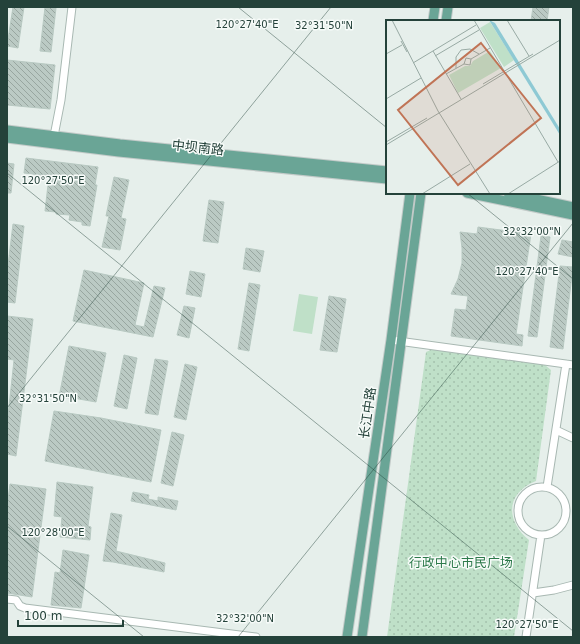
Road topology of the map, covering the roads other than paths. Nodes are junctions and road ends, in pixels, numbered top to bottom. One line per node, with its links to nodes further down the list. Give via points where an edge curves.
1 (72, 7): 7 (street)
2 (435, 7): 4 (main road)
3 (448, 7): 5 (main road)
4 (433, 20)
5 (446, 20)
6 (7, 130): 7 (main road, 中坝南路)
7 (54, 136): 9 (main road, 中坝南路)
8 (7, 138): 10 (main road, 中坝南路)
9 (386, 171)
10 (386, 180)
11 (410, 194): 17 (main road, 长江中路)
12 (421, 194): 18 (main road, 长江中路)
13 (472, 194): 16 (main road)
14 (513, 194): 15 (main road)
15 (573, 206)
16 (573, 215)
17 (391, 340): 18 (street); 28 (main road, 长江中路)
18 (402, 342): 19 (street); 29 (main road, 长江中路)
19 (569, 365): 20 (street)
20 (556, 430): 21 (street); 22 (street)
21 (573, 438)
22 (547, 487): 23 (street, via 556,491 563,499 566,508 565,518 556,531); 23 (street, via 537,487 528,491 521,498 517,508 518,518 523,527)
23 (541, 536): 25 (street)
24 (573, 585): 25 (street)
25 (533, 593): 30 (street)
26 (7, 599): 27 (street, via 16,600 25,608)
27 (256, 637)
28 (347, 637)
29 (362, 637)
30 (526, 637)

